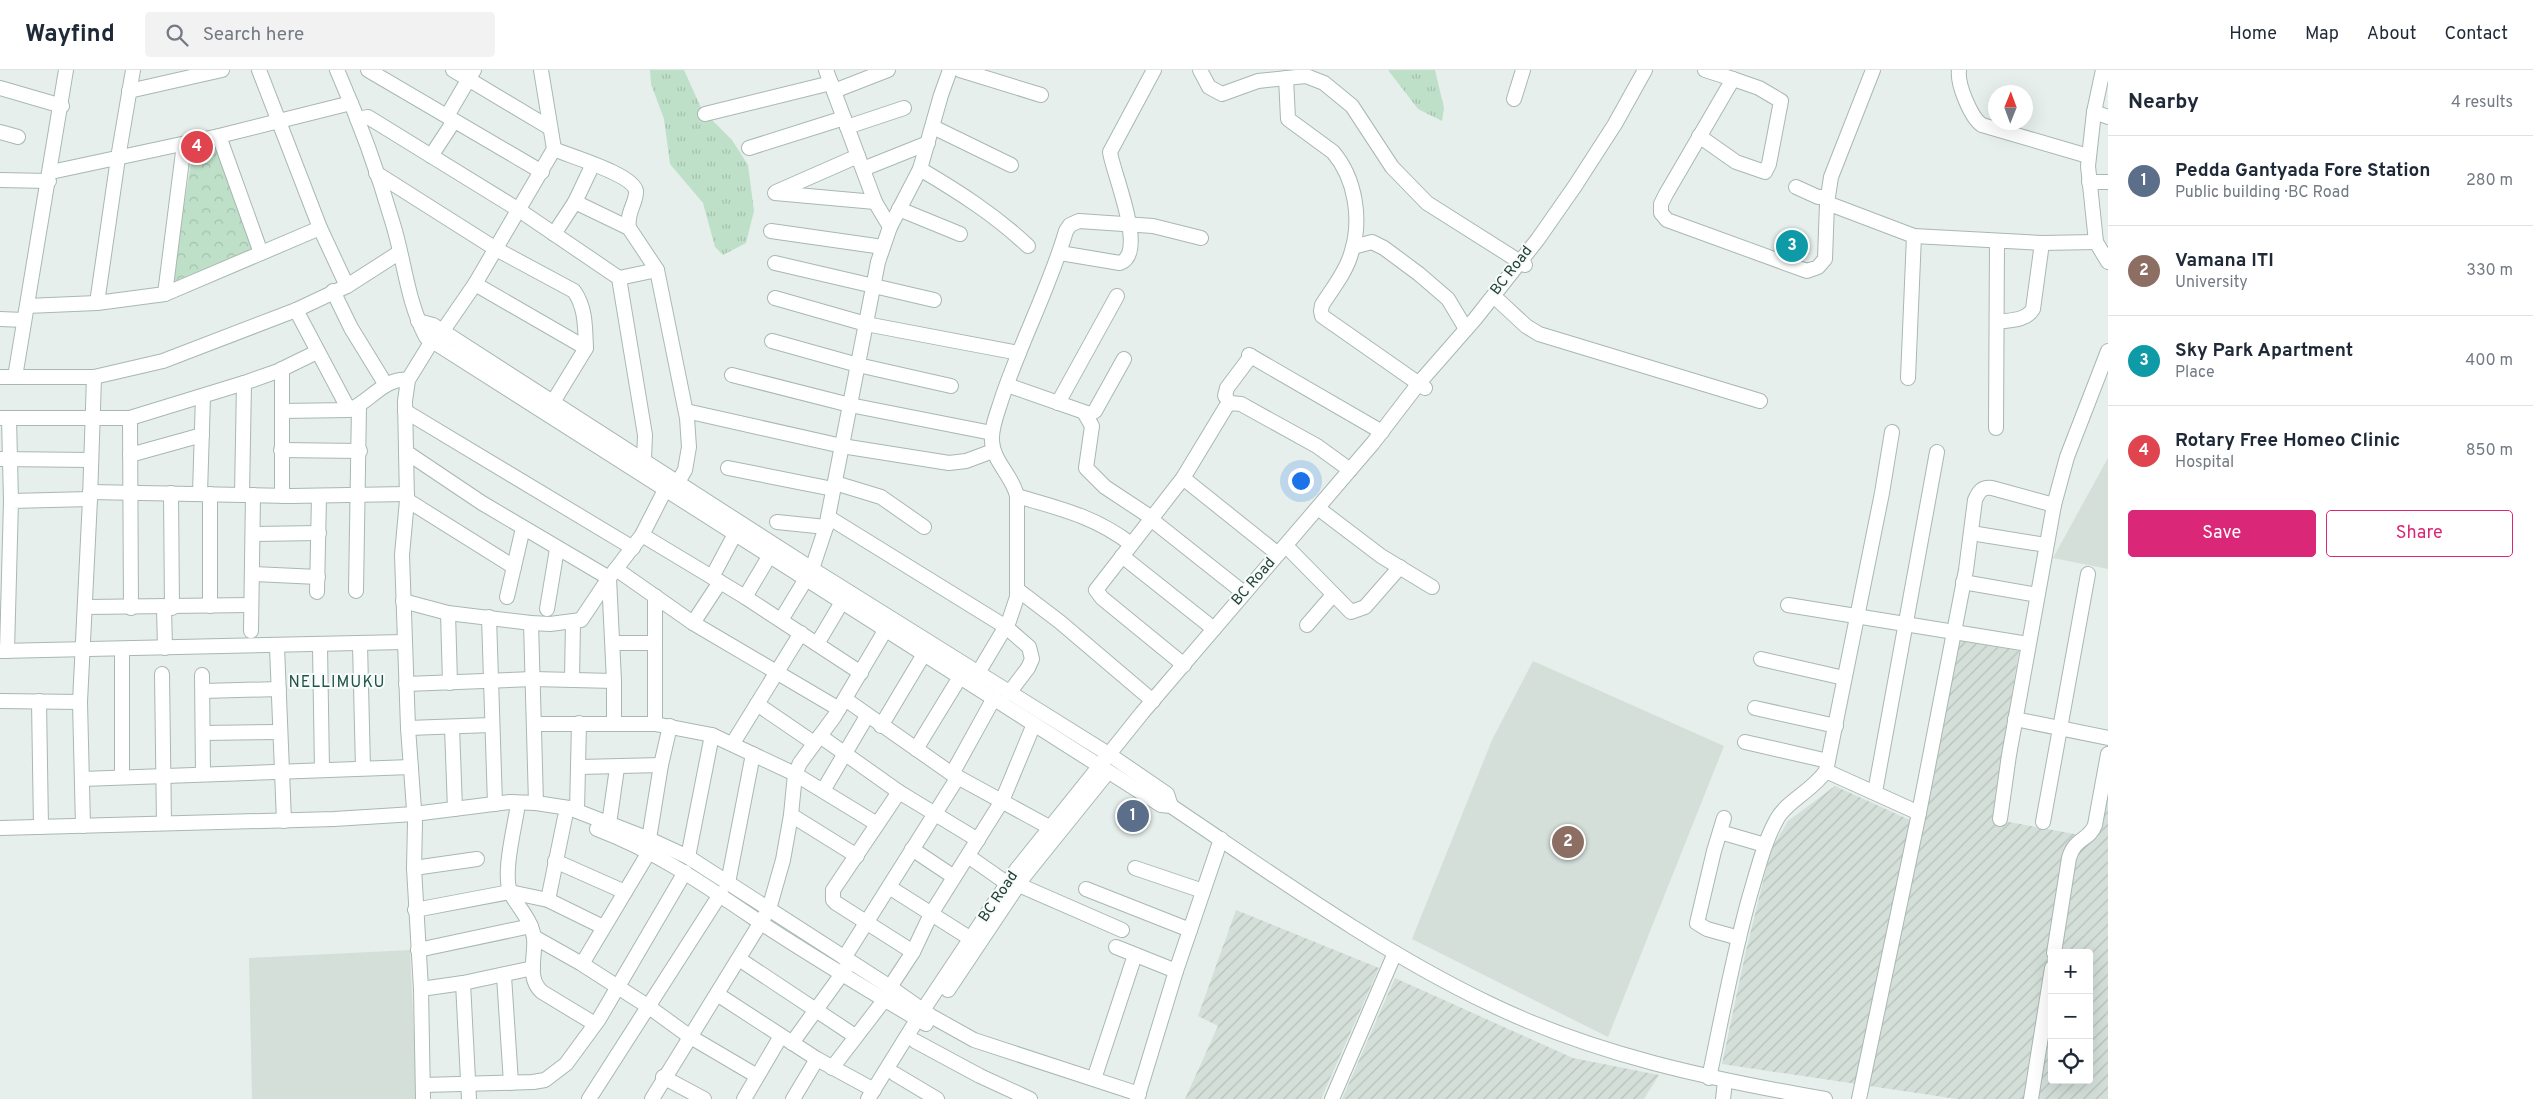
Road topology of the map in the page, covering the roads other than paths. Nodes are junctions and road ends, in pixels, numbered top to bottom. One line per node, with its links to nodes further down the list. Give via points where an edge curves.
1 (66, 70): 31 (street)
2 (133, 70): 27 (street)
3 (222, 70): 27 (street)
4 (259, 70): 38 (street)
5 (337, 70): 30 (street)
6 (368, 70): 37 (street)
7 (453, 70): 22 (street)
8 (888, 70): 25 (street)
9 (950, 70): 40 (street)
10 (960, 70): 28 (street)
11 (1154, 70): 69 (street, via 1110,152)
12 (1200, 70): 23 (street, via 1209,88 1222,94 1258,81)
13 (1523, 70): 29 (street)
14 (1628, 70): 21 (street)
15 (1654, 70): 90 (street, BC Road, via 1622,127 1543,243)
16 (1705, 70): 24 (street)
17 (1873, 70): 66 (street, via 1830,177)
18 (1959, 70): 51 (street, via 1959,80 1975,120 1982,125)
19 (2103, 70): 33 (street)
20 (540, 71): 41 (street)
21 (1643, 73): 90 (street, BC Road, via 1615,124)
22 (471, 75): 37 (street); 41 (street)
23 (1286, 78): 83 (street, via 1288,119 1338,158 1356,198); 90 (street, via 1306,76 1324,83 1352,106 1392,167 1427,203)
24 (1733, 79): 45 (street); 45 (street, via 1759,88 1781,101 1764,172 1736,162)
25 (830, 82): 34 (street); 39 (street)
26 (0, 88): 31 (street)
27 (129, 91): 52 (street)
28 (1041, 95)
29 (1514, 99)
30 (351, 103): 36 (street); 38 (street)
31 (62, 106): 59 (street)
32 (904, 108): 39 (street)
33 (2094, 112): 35 (street); 51 (street)
34 (705, 114)
35 (2108, 117)
36 (358, 118): 50 (street, via 368,117); 58 (street)
37 (450, 118): 50 (street); 57 (street)
38 (278, 121): 44 (street); 71 (street)
39 (846, 123): 48 (street); 53 (street)
40 (933, 127): 46 (street); 55 (street)
41 (550, 128): 49 (street)
42 (0, 132): 43 (street)
43 (18, 136)
44 (219, 136): 47 (street); 86 (street)
45 (1700, 136): 66 (street, via 1661,204 1661,213 1667,220 1807,270 1818,267 1825,259)
46 (928, 143): 53 (street); 56 (street)
47 (184, 144): 52 (street); 97 (street)
48 (749, 148)
49 (554, 149): 54 (street); 57 (street)
50 (431, 156): 68 (street)
51 (2088, 156): 61 (street)
52 (118, 158): 59 (street); 102 (street)
53 (861, 163): 65 (street); 65 (street, via 775,192)
54 (593, 164): 64 (street); 72 (street, via 633,184 635,195 628,215)
55 (1011, 165)
56 (920, 169): 67 (street); 81 (street, via 969,198 1004,223)
57 (542, 172): 68 (street)
58 (376, 173): 84 (street); 85 (street)
59 (50, 176): 60 (street); 104 (street)
60 (0, 180)
61 (2090, 182): 62 (street); 79 (street)
62 (2108, 182)
63 (1796, 187): 66 (street, via 1825,197)
64 (575, 202): 72 (street); 74 (street)
65 (875, 202): 70 (street)
66 (1827, 204): 76 (street)
67 (899, 209): 70 (street); 75 (street)
68 (519, 210): 74 (street); 84 (street)
69 (1130, 224): 77 (street); 87 (street, via 1074,222 1066,231); 87 (street, via 1132,243 1125,262)
70 (890, 227): 82 (street)
71 (320, 228): 86 (street); 95 (street)
72 (629, 228): 91 (street)
73 (771, 231): 82 (street)
74 (554, 234): 92 (street)
75 (960, 234)
76 (1914, 236): 78 (street); 122 (street)
77 (1202, 238)
78 (1998, 241): 80 (street); 106 (street)
79 (2096, 242): 80 (street); 88 (street)
80 (2042, 243): 106 (street, via 2034,309 2030,316)
81 (1028, 246)
82 (883, 247): 94 (street)
83 (1353, 247): 108 (street, via 1372,242 1384,248 1448,300); 128 (street, via 1348,262 1322,305 1322,316)
84 (496, 248): 93 (street); 111 (street, via 574,291 584,312)
85 (400, 252): 95 (street); 109 (street, via 418,321 426,337)
86 (261, 253): 97 (street)
87 (1060, 253): 114 (street)
88 (2108, 262)
89 (776, 263): 94 (street)
90 (1523, 263): 101 (street, BC Road); 108 (street, BC Road)
91 (657, 270): 92 (street); 138 (street)
92 (619, 278): 156 (street, via 645,435)
93 (475, 284): 109 (street); 111 (street)
94 (873, 284): 100 (street); 107 (street)
95 (347, 286): 96 (street)
96 (333, 291): 103 (street); 125 (street)
97 (165, 294): 102 (street)
98 (1117, 296): 132 (street)
99 (775, 298): 107 (street)
100 (934, 300)
101 (1499, 301): 128 (street, BC Road); 131 (street, via 1538,334)
102 (97, 303): 104 (street)
103 (296, 310): 113 (street); 121 (street, via 163,361)
104 (26, 313): 105 (street); 120 (street)
105 (0, 319)
106 (1997, 322): 143 (street)
107 (866, 324): 114 (street); 116 (street)
108 (1466, 329): 128 (street, BC Road)
109 (437, 336): 123 (street); 130 (street); 163 (street)
110 (772, 341): 116 (street)
111 (586, 348): 130 (street)
112 (2108, 351): 175 (street, via 2067,457)
113 (317, 352): 117 (street); 135 (street)
114 (1019, 353): 126 (street)
115 (1124, 359): 139 (street, via 1095,411)
116 (858, 365): 127 (street); 134 (street)
117 (282, 368): 124 (street); 137 (street)
118 (732, 375): 134 (street)
119 (0, 377): 120 (street)
120 (15, 377): 121 (street)
121 (94, 377): 141 (street)
122 (1908, 378)
123 (408, 380): 125 (street, via 401,379); 136 (street)
124 (244, 383): 129 (street); 168 (street)
125 (386, 385): 135 (street)
126 (1006, 385): 132 (street); 146 (street)
127 (951, 386)
128 (1422, 386): 144 (street, BC Road); 159 (street, BC Road)
129 (203, 396): 142 (street); 147 (street)
130 (553, 402): 156 (street)
131 (1760, 402)
132 (1058, 403): 139 (street)
133 (1230, 403): 144 (street, via 1225,396 1227,388 1250,355); 159 (street, via 1241,404 1317,446); 160 (street)
134 (850, 405): 146 (street); 148 (street)
135 (354, 408): 137 (street); 150 (street)
136 (405, 410): 152 (street); 189 (street)
137 (282, 411): 149 (street)
138 (686, 411): 148 (street); 161 (street, via 689,447 685,470)
139 (1085, 414): 177 (street, via 1092,426 1086,468 1105,487)
140 (5, 418): 141 (street); 155 (street)
141 (92, 418): 142 (street); 157 (street)
142 (130, 418): 154 (street)
143 (1996, 428)
144 (1382, 432): 159 (street, BC Road)
145 (1892, 432): 224 (street)
146 (992, 433): 151 (street)
147 (202, 435): 154 (street); 166 (street)
148 (842, 446): 151 (street, via 949,463); 162 (street)
149 (281, 450): 150 (street); 170 (street)
150 (360, 451): 167 (street)
151 (994, 451): 172 (street)
152 (406, 452): 173 (street); 181 (street)
153 (1937, 452): 230 (street)
154 (130, 455): 164 (street)
155 (5, 459): 157 (street); 174 (street)
156 (644, 459): 161 (street)
157 (91, 460): 169 (street)
158 (728, 468): 162 (street)
159 (1349, 475): 176 (street, BC Road); 191 (street, BC Road)
160 (1183, 478): 177 (street); 191 (street)
161 (678, 482): 198 (street)
162 (834, 486): 179 (street); 180 (street, via 880,497)
163 (665, 490): 185 (street); 186 (street)
164 (130, 493): 165 (street); 169 (street); 220 (street)
165 (171, 493): 166 (street); 221 (street)
166 (205, 494): 168 (street); 218 (street)
167 (359, 494): 171 (street); 173 (street); 205 (street)
168 (248, 495): 170 (street); 184 (street)
169 (90, 496): 174 (street); 219 (street)
170 (282, 496): 171 (street)
171 (319, 496): 182 (street)
172 (1017, 496): 187 (street, via 1084,516); 204 (street)
173 (407, 497): 194 (street); 208 (street, via 402,555)
174 (11, 501): 211 (street)
175 (2054, 505): 183 (street, via 1986,487 1979,491 1975,500); 188 (street)
176 (1323, 512): 191 (street, BC Road); 195 (street)
177 (1152, 520): 187 (street); 207 (street)
178 (777, 522): 179 (street)
179 (827, 522): 198 (street); 233 (street)
180 (924, 527)
181 (523, 528): 190 (street); 194 (street)
182 (319, 533): 184 (street); 200 (street)
183 (1971, 533): 188 (street); 202 (street)
184 (254, 534): 197 (street)
185 (735, 534): 192 (street); 201 (street)
186 (642, 535): 189 (street); 201 (street)
187 (1132, 544): 193 (street)
188 (2046, 545): 210 (street)
189 (633, 548): 196 (street)
190 (557, 549): 196 (street); 222 (street)
191 (1284, 552): 207 (street, BC Road); 209 (street); 302 (street, BC Road)
192 (770, 555): 198 (street); 214 (street)
193 (1122, 556): 234 (street); 252 (street, via 1097,586 1097,594)
194 (514, 567): 213 (street)
195 (1400, 567): 203 (street); 209 (street, via 1356,612 1351,612)
196 (612, 573): 212 (street); 228 (street, via 587,613); 241 (street)
197 (252, 574): 200 (street); 216 (street)
198 (809, 574): 215 (street); 226 (street); 231 (street)
199 (2088, 574): 290 (street)
200 (318, 576): 206 (street)
201 (716, 579): 214 (street); 229 (street)
202 (1964, 582): 210 (street); 236 (street)
203 (1432, 587)
204 (1018, 590): 233 (street); 272 (street)
205 (356, 591)
206 (317, 592)
207 (1244, 593): 234 (street, BC Road)
208 (403, 594): 223 (street); 238 (street)
209 (1333, 595): 232 (street)
210 (2037, 595): 243 (street)
211 (4, 596): 247 (street)
212 (655, 596): 229 (street); 239 (street)
213 (508, 597)
214 (745, 597): 226 (street)
215 (842, 602): 231 (street); 242 (street)
216 (251, 605): 218 (street); 235 (street)
217 (1788, 605): 224 (street)
218 (210, 606): 221 (street)
219 (86, 607): 220 (street); 250 (street)
220 (131, 608): 221 (street)
221 (168, 608): 246 (street)
222 (547, 609)
223 (448, 613): 225 (street); 264 (street)
224 (1856, 615): 230 (street); 259 (street)
225 (489, 617): 227 (street); 262 (street)
226 (781, 620): 237 (street)
227 (531, 623): 228 (street); 260 (street)
228 (572, 623): 261 (street)
229 (692, 623): 253 (street)
230 (1906, 623): 236 (street); 319 (street)
231 (891, 625): 248 (street); 254 (street); 255 (street)
232 (1307, 626)
233 (1006, 627): 255 (street); 268 (street, via 1033,654 1028,668)
234 (1214, 629): 252 (street, BC Road)
235 (251, 632)
236 (1953, 632): 243 (street); 325 (street)
237 (801, 633): 242 (street); 253 (street)
238 (404, 642): 240 (street); 265 (street)
239 (655, 643): 241 (street); 282 (street)
240 (360, 644): 244 (street); 307 (street)
241 (613, 644): 263 (street)
242 (817, 644): 254 (street)
243 (2028, 644): 278 (street)
244 (320, 646): 245 (street); 309 (street)
245 (271, 647): 246 (street); 266 (street)
246 (165, 648): 249 (street)
247 (4, 651): 250 (street)
248 (924, 654): 258 (street); 286 (street)
249 (122, 655): 250 (street); 315 (street)
250 (83, 657): 273 (street)
251 (1761, 659): 259 (street)
252 (1184, 665): 272 (street, BC Road)
253 (778, 671): 274 (street); 275 (street)
254 (861, 673): 275 (street)
255 (978, 673): 268 (street)
256 (162, 674): 313 (street)
257 (202, 674): 267 (street)
258 (960, 677): 269 (street); 298 (street)
259 (1844, 678): 287 (street)
260 (533, 679): 261 (street); 262 (street); 281 (street)
261 (572, 679): 263 (street)
262 (490, 680): 264 (street); 284 (street)
263 (614, 681): 280 (street)
264 (450, 683): 265 (street)
265 (406, 684): 289 (street)
266 (278, 689): 267 (street); 291 (street)
267 (203, 691): 292 (street)
268 (1009, 693): 302 (street)
269 (994, 698): 283 (street); 314 (street)
270 (0, 700): 271 (street)
271 (39, 701): 273 (street); 339 (street)
272 (1153, 701): 302 (street, BC Road)
273 (80, 702): 316 (street)
274 (757, 704): 295 (street); 297 (street)
275 (842, 704): 277 (street); 295 (street)
276 (1755, 708): 287 (street)
277 (867, 716): 286 (street); 300 (street)
278 (2015, 718): 290 (street); 330 (street)
279 (579, 723): 280 (street); 281 (street); 306 (street)
280 (614, 723): 282 (street)
281 (534, 724): 321 (street)
282 (655, 724): 285 (street)
283 (1034, 724): 302 (street); 320 (street)
284 (492, 725): 288 (street); 322 (street)
285 (670, 726): 293 (street); 303 (street)
286 (881, 726): 298 (street)
287 (1836, 726): 304 (street)
288 (452, 727): 289 (street); 323 (street)
289 (408, 728): 305 (street)
290 (2060, 728): 294 (street); 332 (street)
291 (279, 732): 292 (street); 310 (street)
292 (203, 734): 311 (street)
293 (712, 735): 297 (street); 348 (street)
294 (2108, 738)
295 (817, 739): 300 (street); 312 (street)
296 (1745, 742): 304 (street)
297 (733, 743): 299 (street)
298 (916, 749): 314 (street)
299 (753, 754): 312 (street); 356 (street)
300 (846, 754): 317 (street); 318 (street)
301 (2108, 754): 375 (street, via 2093,831 2074,843 2068,858)
302 (1109, 763): 337 (street, BC Road); 341 (street, via 1167,794 1171,806); 355 (street)
303 (661, 766): 308 (street); 343 (street)
304 (1827, 766): 319 (street); 344 (street, via 1812,788 1784,809)
305 (411, 767): 307 (street); 329 (street)
306 (580, 767): 308 (street); 326 (street)
307 (363, 768): 309 (street)
308 (617, 768): 334 (street)
309 (322, 770): 310 (street)
310 (281, 772): 311 (street); 331 (street)
311 (203, 774): 313 (street)
312 (795, 774): 317 (street); 328 (street)
313 (163, 776): 315 (street); 333 (street)
314 (955, 776): 320 (street); 327 (street)
315 (122, 777): 316 (street)
316 (82, 779): 336 (street)
317 (824, 789): 335 (street)
318 (899, 792): 327 (street); 335 (street)
319 (1875, 792): 325 (street)
320 (1002, 801): 337 (street); 342 (street)
321 (536, 802): 322 (street); 326 (street)
322 (495, 804): 323 (street)
323 (455, 809): 329 (street)
324 (517, 810): 326 (street); 329 (street); 360 (street)
325 (1919, 813): 424 (street)
326 (571, 814): 334 (street); 343 (street); 350 (street)
327 (934, 814): 342 (street); 345 (street)
328 (792, 816): 346 (street); 363 (street, via 777,887)
329 (414, 818): 331 (street); 340 (street, via 329,828); 351 (street)
330 (2000, 818)
331 (284, 820): 333 (street)
332 (2042, 822)
333 (164, 823): 336 (street)
334 (610, 824): 343 (street)
335 (877, 824): 346 (street)
336 (83, 826): 339 (street)
337 (1049, 827): 355 (street, BC Road)
338 (0, 828): 339 (street)
339 (41, 828)
340 (0, 837)
341 (1221, 839): 359 (street); 378 (street)
342 (978, 840): 347 (street)
343 (649, 845): 348 (street); 353 (street); 361 (street)
344 (1765, 845): 372 (street); 372 (street, via 1722,825 1697,923)
345 (912, 849): 354 (street); 357 (street)
346 (857, 856): 367 (street, via 832,895 836,903)
347 (968, 856): 354 (street); 355 (street)
348 (688, 857): 356 (street)
349 (477, 859): 351 (street)
350 (556, 861): 361 (street); 362 (street)
351 (414, 868): 364 (street)
352 (1135, 868): 359 (street)
353 (685, 872): 356 (street); 387 (street)
354 (954, 877): 365 (street)
355 (1013, 885): 369 (street); 373 (street, BC Road); 394 (street)
356 (724, 888): 363 (street); 366 (street); 392 (street)
357 (889, 888): 365 (street); 367 (street)
358 (1086, 889): 370 (street)
359 (1203, 891): 370 (street)
360 (510, 892): 362 (street); 364 (street); 371 (street)
361 (625, 892): 368 (street)
362 (548, 900): 368 (street)
363 (768, 908): 366 (street); 382 (street)
364 (416, 910): 376 (street)
365 (931, 914): 373 (street); 377 (street)
366 (761, 922): 380 (street); 382 (street)
367 (867, 923): 377 (street); 382 (street)
368 (602, 927): 381 (street)
369 (1122, 930)
370 (1190, 930): 384 (street)
371 (532, 932): 376 (street); 381 (street); 383 (street)
372 (1739, 938): 405 (street)
373 (970, 939): 394 (street, BC Road)
374 (1116, 947): 379 (street)
375 (2055, 949)
376 (418, 950): 388 (street)
377 (912, 952): 390 (street)
378 (1395, 954): 405 (street, via 1489,1004 1572,1038); 421 (street)
379 (1135, 955): 384 (street); 406 (street)
380 (739, 959): 391 (street); 393 (street)
381 (582, 964): 387 (street)
382 (846, 964): 390 (street); 393 (street)
383 (533, 968): 385 (street); 395 (street, via 536,986)
384 (1176, 971): 412 (street)
385 (504, 976): 386 (street); 408 (street)
386 (463, 983): 388 (street); 409 (street)
387 (617, 986): 392 (street); 395 (street)
388 (421, 989): 410 (street)
389 (2048, 992): 425 (street)
390 (888, 993): 394 (street); 397 (street)
391 (716, 994): 396 (street); 398 (street)
392 (649, 1007): 396 (street); 414 (street)
393 (816, 1008): 397 (street); 398 (street)
394 (925, 1018): 399 (street); 406 (street, via 999,1050); 411 (street, BC Road)
395 (595, 1024): 408 (street, via 555,1074 545,1080)
396 (689, 1036): 403 (street); 404 (street)
397 (855, 1036): 401 (street)
398 (787, 1040): 400 (street); 403 (street)
399 (915, 1041): 402 (street); 420 (street)
400 (817, 1060): 401 (street); 418 (street)
401 (832, 1068): 411 (street)
402 (895, 1074): 411 (street); 419 (street)
403 (757, 1076): 417 (street)
404 (663, 1077): 415 (street); 416 (street)
405 (1709, 1078): 407 (street)
406 (1094, 1079): 412 (street)
407 (1725, 1082): 422 (street); 423 (street)
408 (511, 1083): 409 (street)
409 (470, 1084): 410 (street); 413 (street)
410 (423, 1092)
411 (874, 1096)
412 (1138, 1097)
413 (470, 1099)
414 (589, 1099)
415 (652, 1099)
416 (704, 1099)
417 (744, 1099)
418 (793, 1099)
419 (937, 1099)
420 (1030, 1099)
421 (1332, 1099)
422 (1723, 1099)
423 (1825, 1099)
424 (1859, 1099)
425 (2030, 1099)

